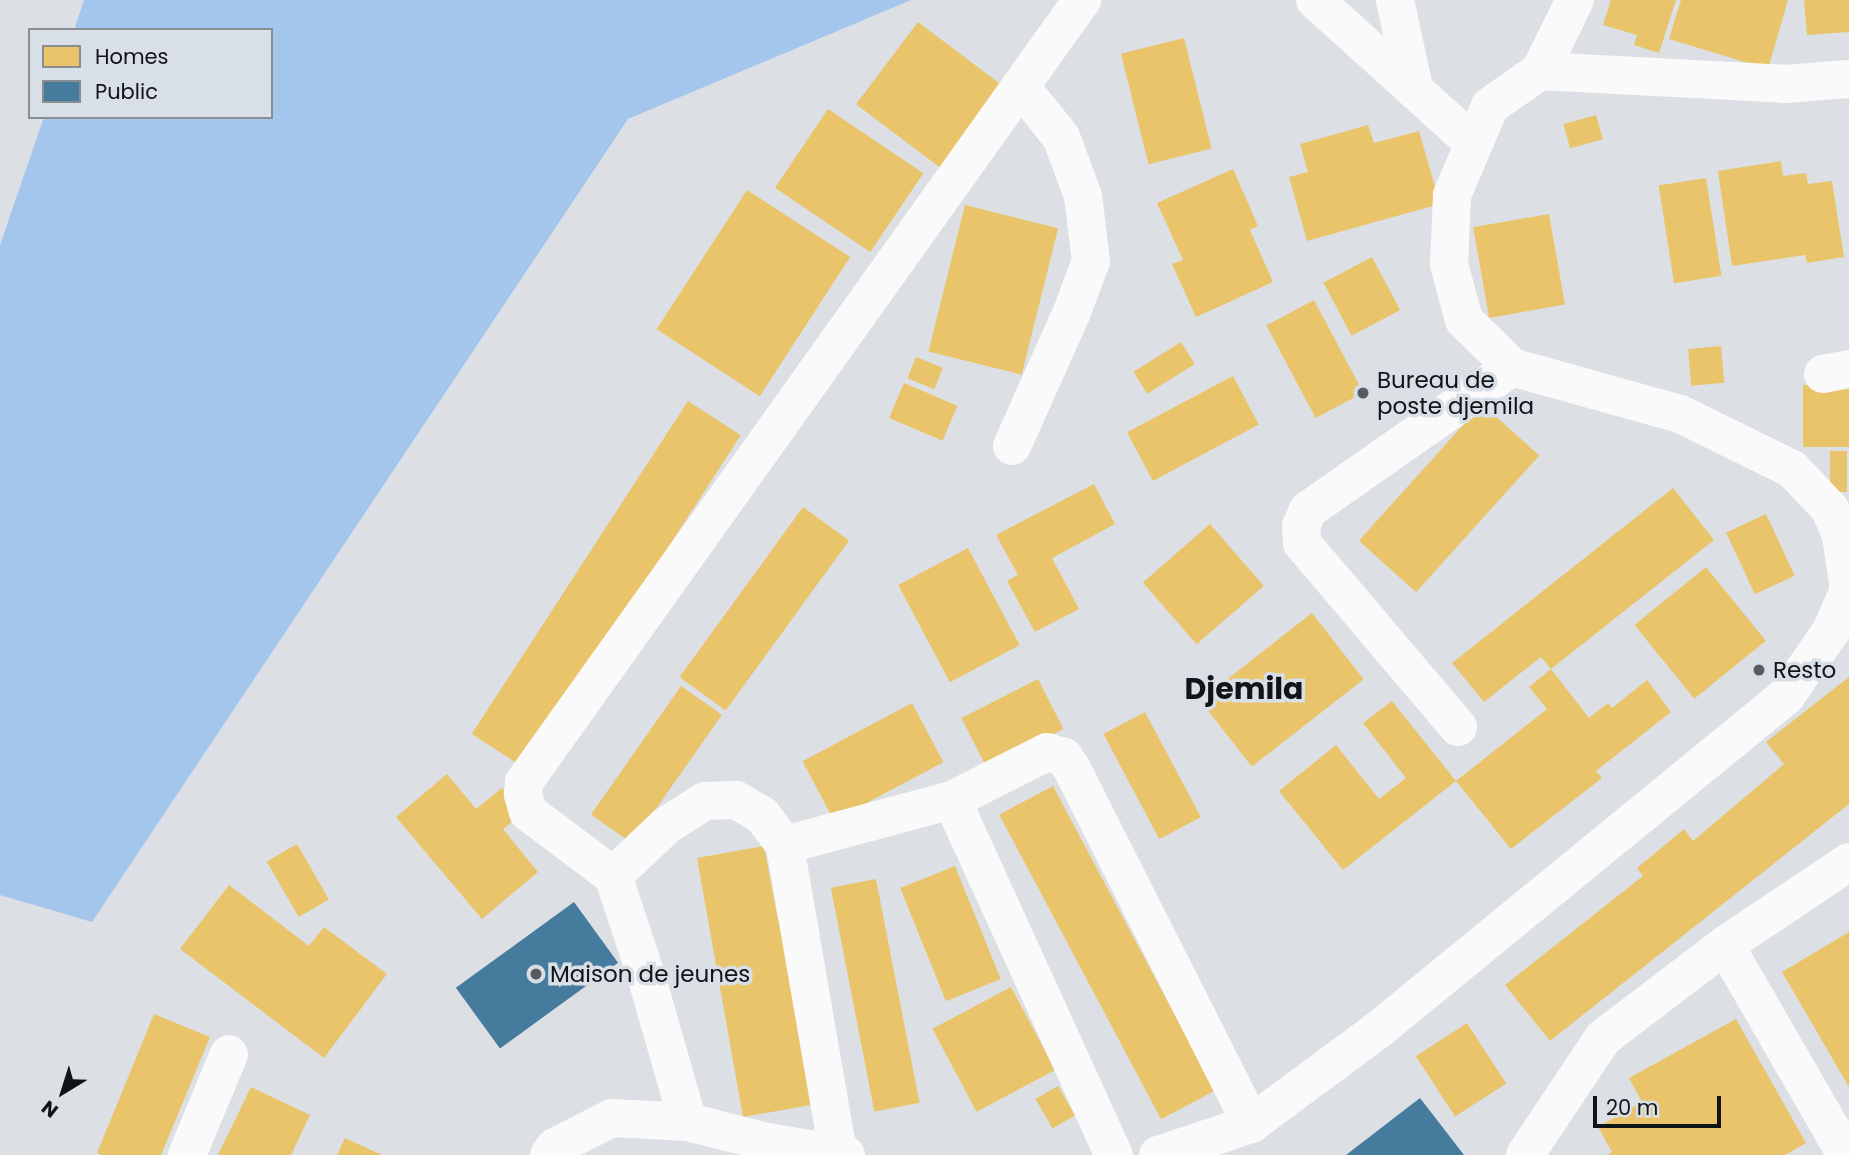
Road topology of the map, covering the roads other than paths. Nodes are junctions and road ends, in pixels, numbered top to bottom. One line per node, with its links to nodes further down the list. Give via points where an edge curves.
1 (1082, 0): 7 (street)
2 (1315, 0): 8 (street)
3 (1395, 0): 8 (street)
4 (1574, 0): 5 (street)
5 (1540, 71): 6 (street, via 1785,84); 9 (street, via 1490,107)
6 (1849, 79)
7 (1020, 86): 11 (street, via 1061,137 1083,196 1091,261); 17 (street, via 524,782 528,812)
8 (1414, 88): 9 (street)
9 (1472, 142): 10 (street, via 1452,195 1449,264 1464,320)
10 (1512, 367): 12 (street, via 1680,414 1793,468 1830,509 1841,535); 13 (street, via 1308,510 1301,526 1302,543)
11 (1012, 446)
12 (1849, 590): 21 (street, via 1831,631 1786,696 1378,1030)
13 (1458, 727)
14 (952, 800): 15 (street); 21 (street, via 1047,752 1064,757); 25 (street)
15 (785, 845): 17 (street, via 762,815 736,800 705,801 667,825); 22 (street)
16 (1849, 862): 18 (street)
17 (613, 876): 20 (street)
18 (1725, 945): 27 (street, via 1603,1038); 28 (street)
19 (229, 1054): 23 (street)
20 (688, 1122): 22 (street, via 766,1142); 24 (street, via 612,1118 555,1147)
21 (1251, 1124): 26 (street)
22 (842, 1154)
23 (187, 1155)
24 (549, 1155)
25 (1114, 1155)
26 (1158, 1155)
27 (1525, 1155)
28 (1846, 1155)

